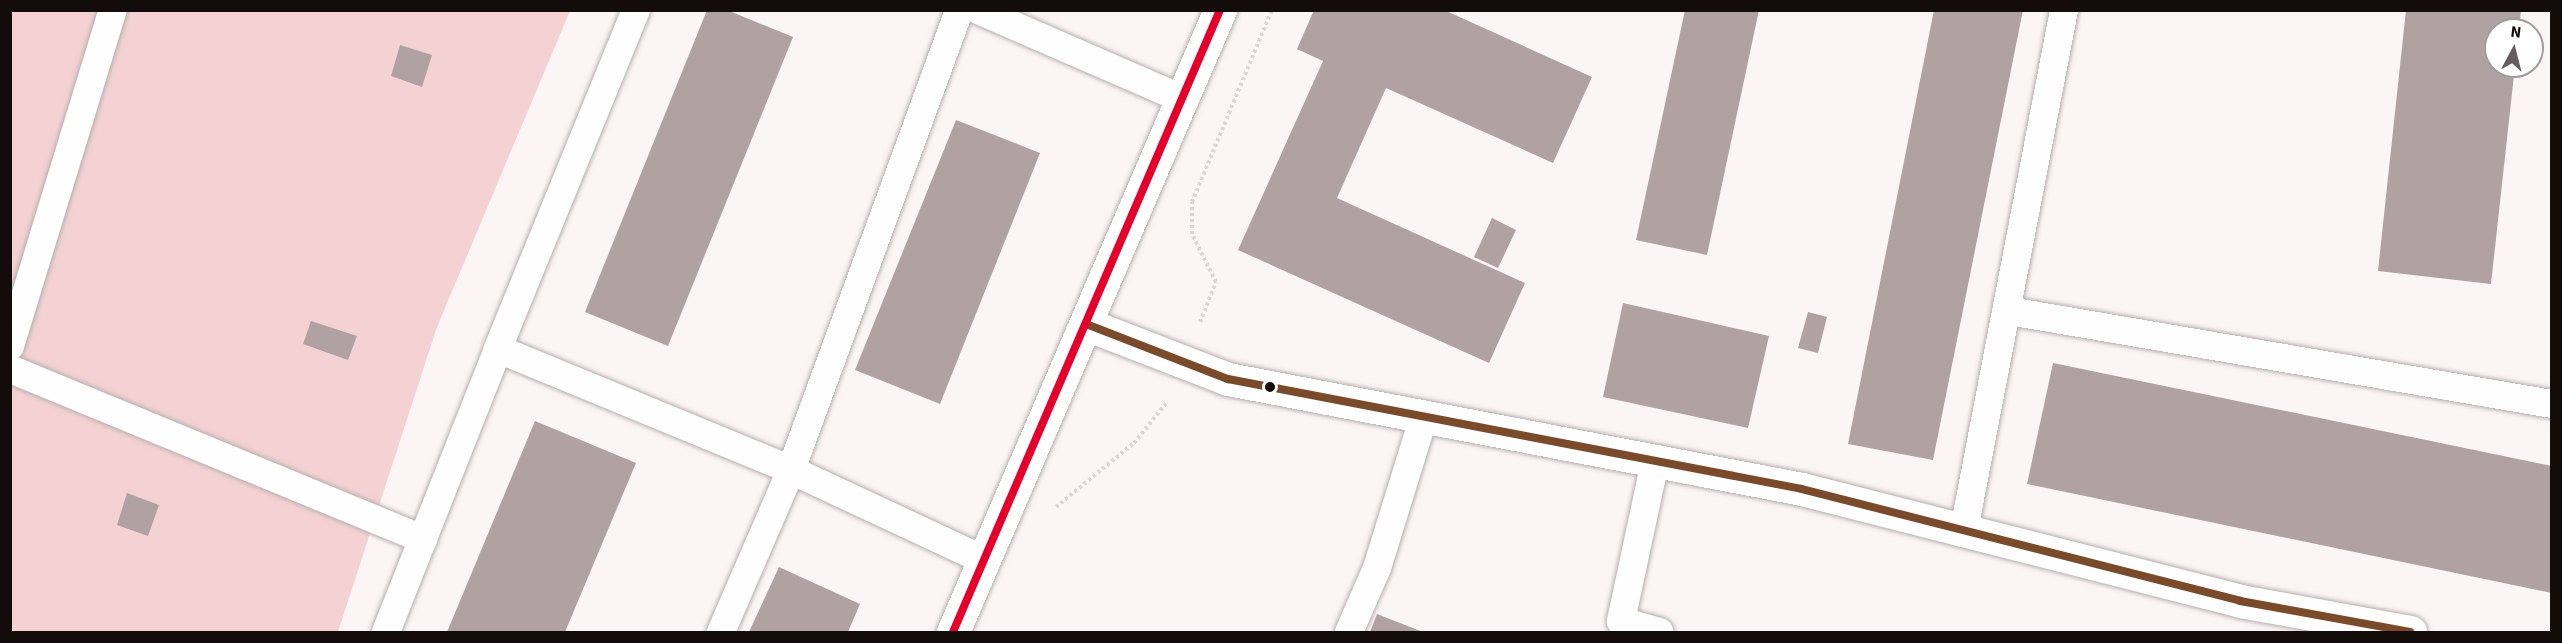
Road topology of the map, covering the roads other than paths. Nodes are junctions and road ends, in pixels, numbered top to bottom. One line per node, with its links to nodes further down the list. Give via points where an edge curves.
1 (113, 10): 10 (lane)
2 (636, 10): 11 (lane)
3 (958, 10): 16 (lane)
4 (1220, 10): 7 (street)
5 (2064, 10): 8 (lane)
6 (996, 14): 7 (lane)
7 (1183, 99): 9 (street)
8 (2009, 311): 13 (lane); 17 (lane)
9 (1086, 324): 14 (street, via 1228,380); 19 (street)
10 (10, 346)
11 (498, 349): 16 (lane); 18 (lane)
12 (10, 369): 18 (lane)
13 (2552, 404)
14 (1423, 418): 15 (street); 23 (lane, via 1377,568)
15 (1654, 462): 17 (street, via 1802,489); 24 (lane, via 1621,621)
16 (790, 470): 19 (lane); 21 (lane)
17 (1964, 530): 25 (street, via 2240,601)
18 (423, 539): 20 (lane)
19 (984, 560): 22 (street)
20 (386, 633)
21 (721, 633)
22 (953, 633)
23 (1349, 633)
24 (1659, 633)
25 (2410, 633)

